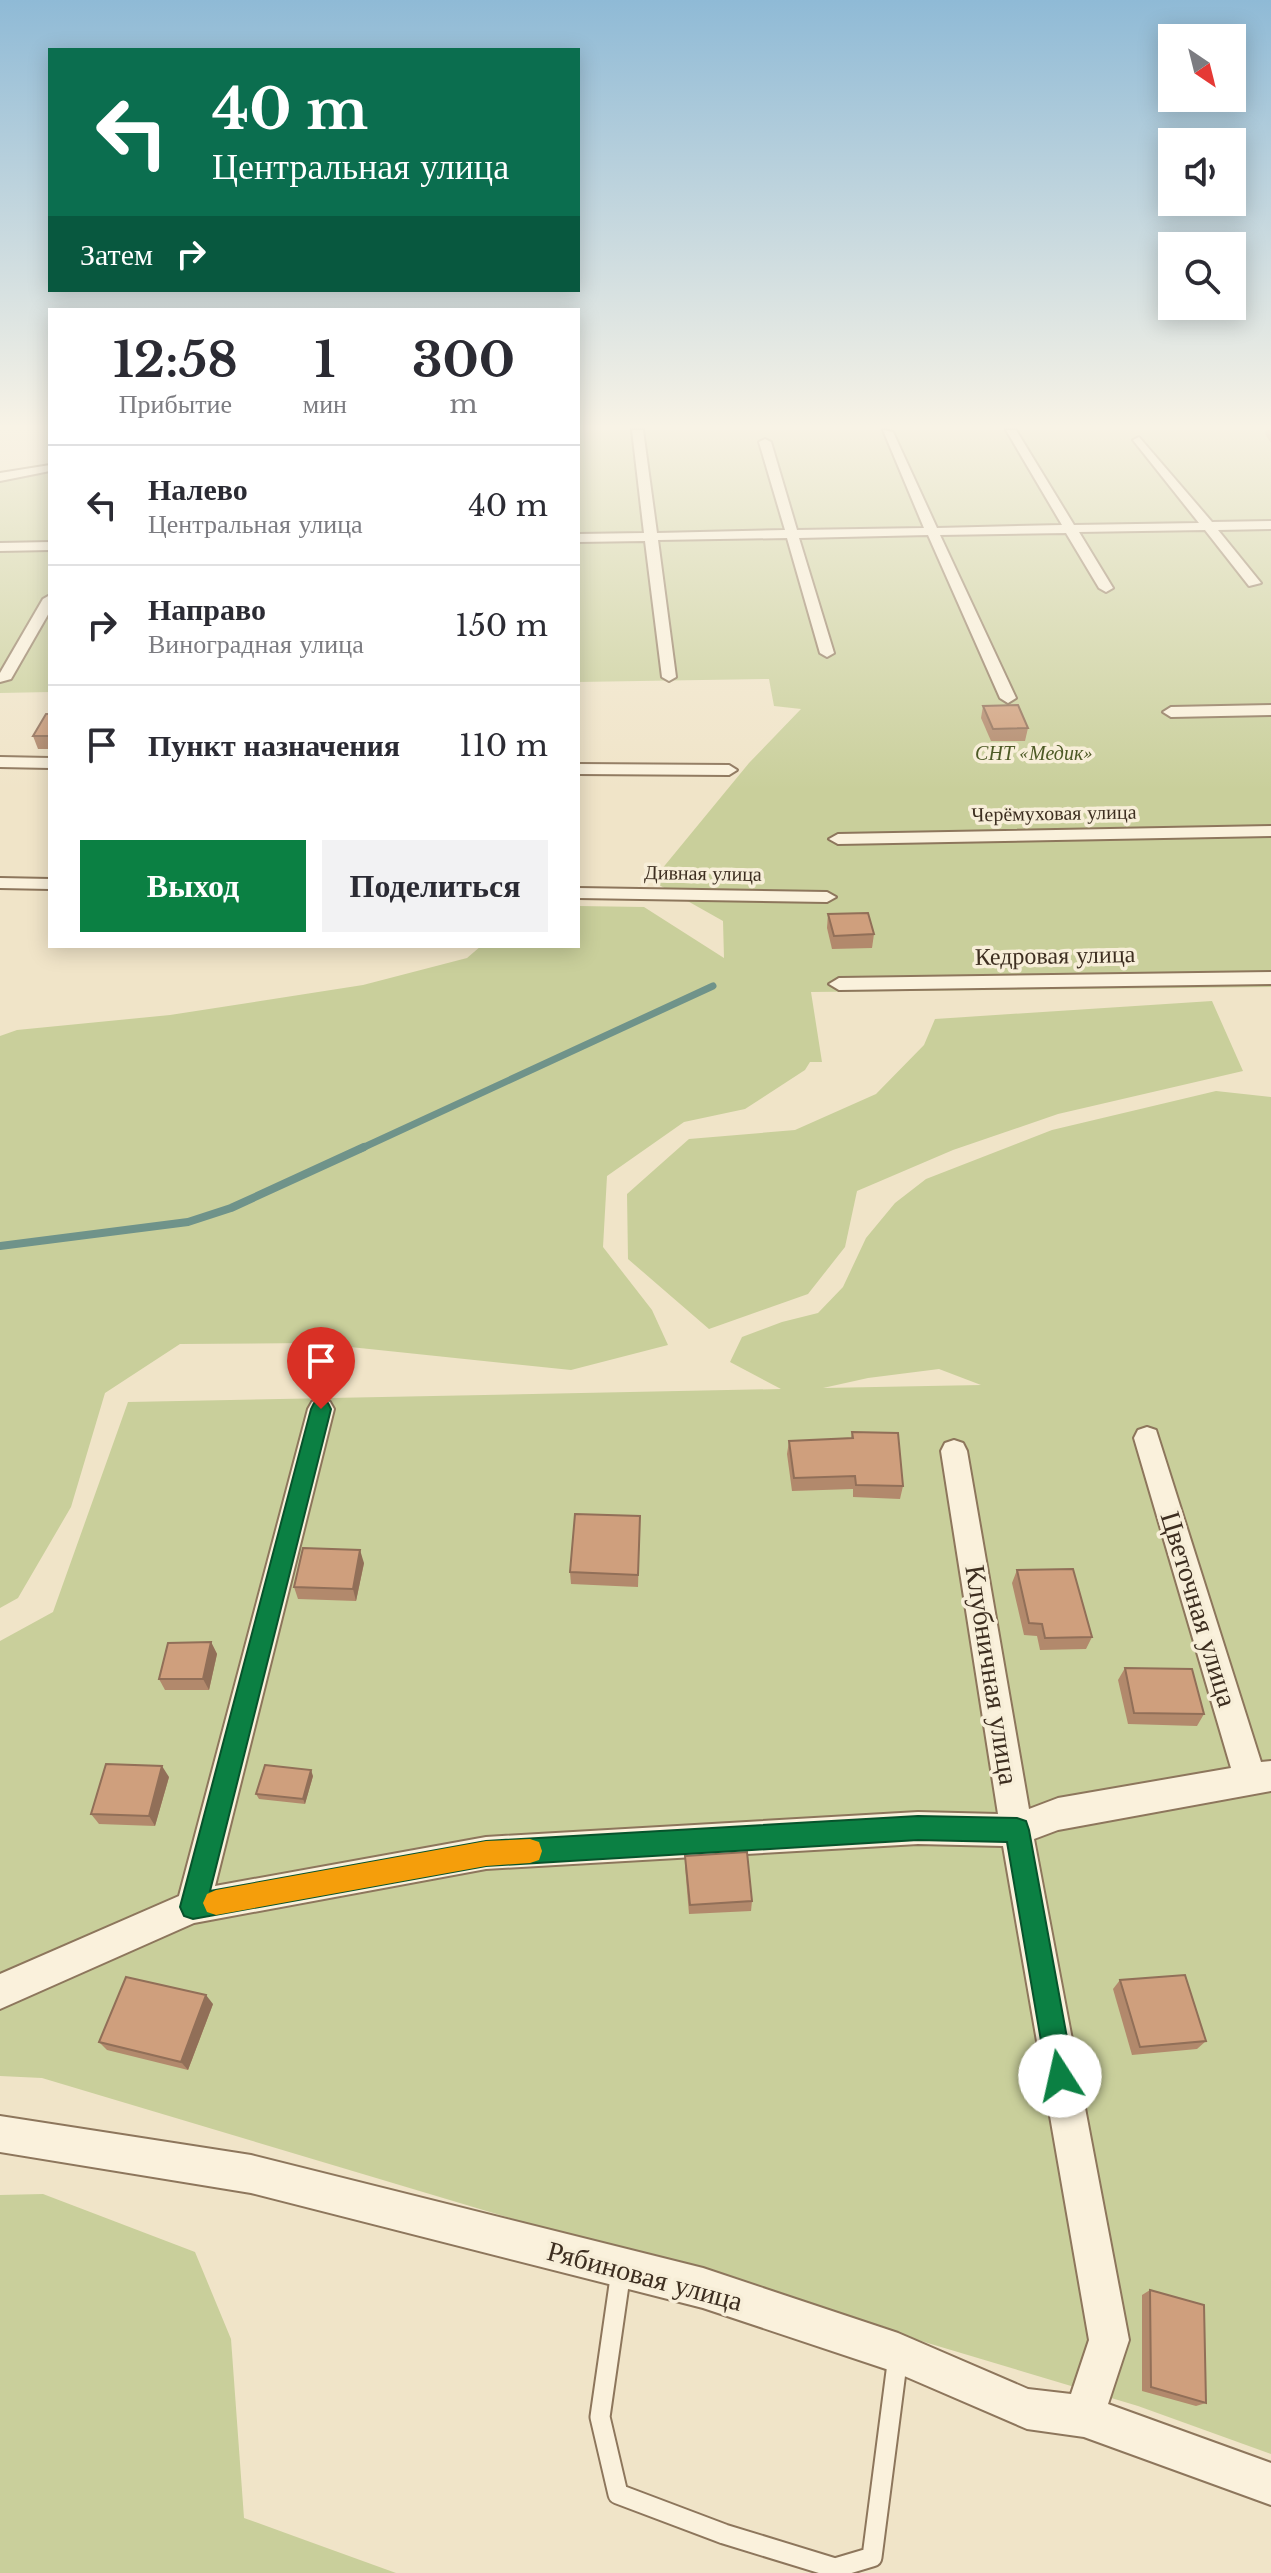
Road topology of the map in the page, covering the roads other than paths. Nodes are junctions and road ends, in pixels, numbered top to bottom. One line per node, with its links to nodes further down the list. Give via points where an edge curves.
1 (652, 550): 10 (street)
2 (797, 550): 9 (street)
3 (942, 550): 12 (street)
4 (1083, 550): 7 (street)
5 (1227, 550): 6 (street)
6 (1254, 583)
7 (1106, 588)
8 (48, 602): 11 (street)
9 (827, 653)
10 (669, 677)
11 (4, 679)
12 (1008, 698)
13 (1271, 710): 14 (street)
14 (1171, 712)
15 (0, 762): 16 (street)
16 (48, 763)
17 (580, 769): 18 (street)
18 (729, 770)
19 (1271, 831): 20 (street, Черёмуховая улица)
20 (838, 839)
21 (0, 883): 22 (street)
22 (48, 884)
23 (580, 893): 24 (street, Дивная улица)
24 (827, 897)
25 (1271, 978): 26 (street, Кедровая улица)
26 (839, 984)
27 (321, 1409): 32 (street)
28 (1147, 1438): 30 (street, Цветочная улица)
29 (954, 1451): 31 (street, Клубничная улица)
30 (1261, 1778): 31 (street, via 1058,1814)
31 (1017, 1830): 32 (street, via 918,1828 486,1853); 37 (street, Клубничная улица, via 1109,2340)
32 (193, 1907): 33 (street)
33 (0, 1992)
34 (0, 2134): 35 (street, Рябиновая улица, via 251,2174)
35 (621, 2268): 36 (street, Рябиновая улица, via 703,2288); 36 (lane, via 600,2417 618,2494 821,2564 835,2568 872,2557)
36 (898, 2353): 37 (street, Рябиновая улица, via 1027,2409)
37 (1084, 2416): 38 (street, Рябиновая улица)
38 (1271, 2484)

